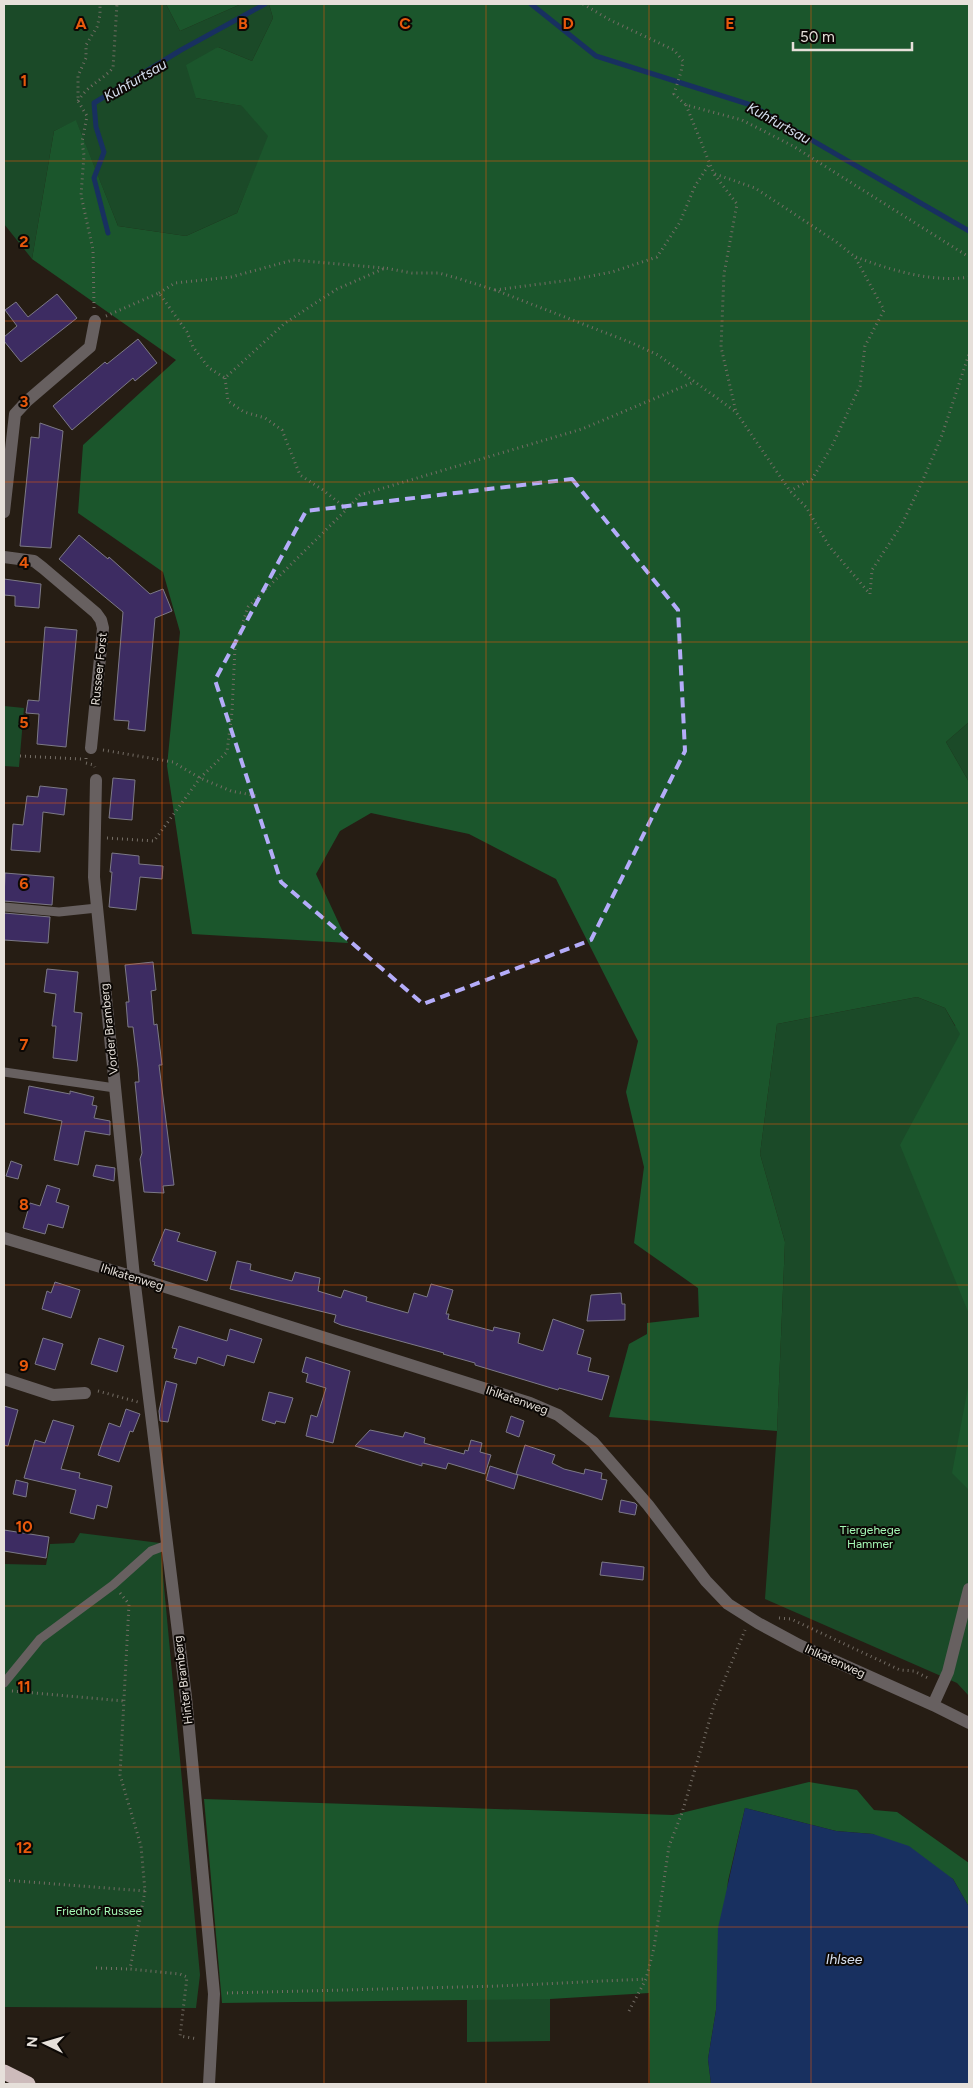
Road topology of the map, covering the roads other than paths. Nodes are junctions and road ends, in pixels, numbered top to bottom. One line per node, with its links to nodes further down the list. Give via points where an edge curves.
1 (95, 322): 2 (street, via 90,347 15,414)
2 (4, 512)
3 (4, 558): 4 (street, Russeer Forst, via 34,562 101,620 103,628)
4 (88, 754)
5 (96, 780): 7 (street, Vorder Bramberg, via 94,877)
6 (4, 908): 7 (lane, via 59,912)
7 (97, 908): 9 (street, Vorder Bramberg)
8 (4, 1072): 9 (lane)
9 (115, 1088): 11 (street, Vorder Bramberg)
10 (4, 1238): 11 (street, Ihlkatenweg)
11 (134, 1277): 14 (street, Hinter Bramberg); 17 (street, Ihlkatenweg, via 530,1403 558,1415 593,1442 648,1505 719,1596 799,1645)
12 (4, 1379): 13 (street, via 53,1395)
13 (85, 1393)
14 (167, 1545): 16 (lane, via 151,1551 113,1585 40,1639); 21 (street, Hinter Bramberg, via 186,1697 214,1994)
15 (969, 1589): 17 (street, via 948,1672)
16 (4, 1683)
17 (933, 1705): 18 (street, Ihlkatenweg)
18 (969, 1723)
19 (4, 2072): 20 (highway)
20 (28, 2084)
21 (209, 2084)

